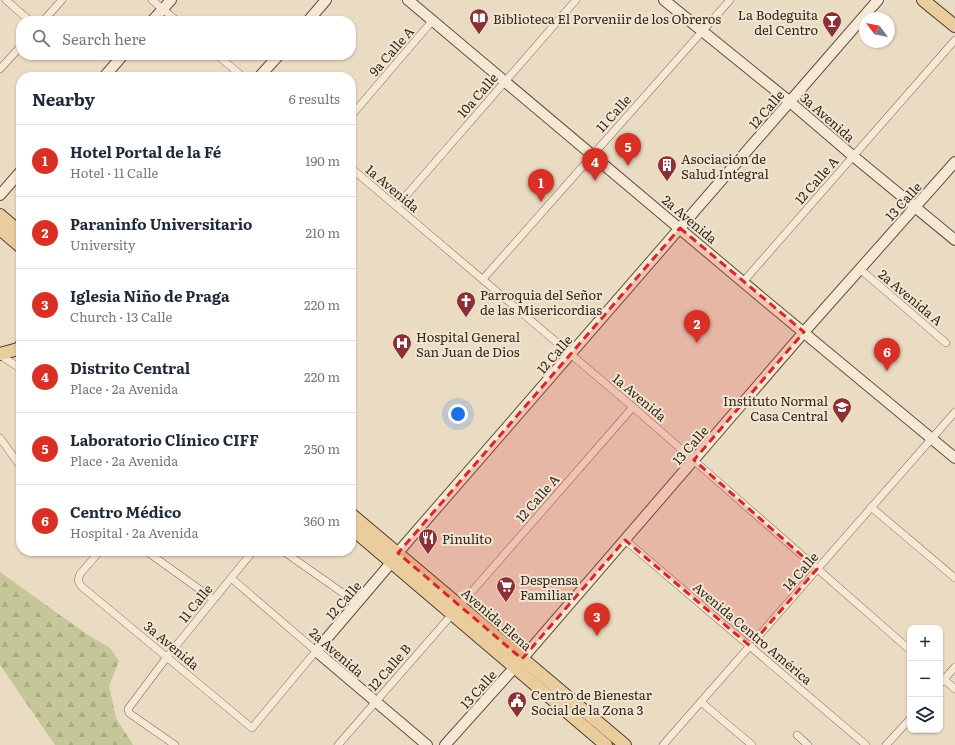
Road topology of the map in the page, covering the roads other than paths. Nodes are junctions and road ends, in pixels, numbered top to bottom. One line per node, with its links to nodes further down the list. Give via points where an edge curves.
1 (6, 0): 13 (street)
2 (62, 0): 14 (street)
3 (152, 0): 12 (street)
4 (171, 0): 12 (street)
5 (326, 0): 17 (street)
6 (408, 0): 18 (street, 2a Avenida)
7 (576, 0): 30 (street, 10a Calle)
8 (664, 0): 20 (street, 3a Avenida)
9 (730, 0): 20 (street, 11 Calle)
10 (878, 0): 31 (street, 12 Calle)
11 (923, 0): 19 (main road)
12 (163, 9): 15 (street); 16 (street)
13 (24, 16)
14 (48, 16)
15 (157, 16)
16 (171, 16)
17 (312, 16)
18 (433, 20): 30 (street, 2a Avenida); 32 (street, 9a Calle A)
19 (955, 26)
20 (703, 32): 31 (street, 3a Avenida); 33 (street, 11 Calle)
21 (955, 40): 34 (street, 12 Calle A)
22 (16, 51): 26 (street)
23 (119, 60): 27 (street)
24 (223, 60): 28 (street)
25 (274, 60): 29 (street)
26 (0, 69)
27 (108, 72)
28 (237, 72)
29 (264, 72)
30 (505, 81): 33 (street, 2a Avenida); 39 (street, 10a Calle)
31 (790, 102): 34 (street, 3a Avenida); 42 (street, 12 Calle)
32 (356, 110)
33 (593, 154): 42 (street, 2a Avenida); 48 (street, 11 Calle)
34 (853, 156): 40 (street, 3a Avenida); 49 (street, 12 Calle A)
35 (955, 162): 40 (street, 13 Calle)
36 (356, 172): 39 (street, 1a Avenida)
37 (16, 178): 38 (street)
38 (0, 196)
39 (397, 206): 48 (street, 1a Avenida)
40 (915, 207): 45 (street, 3a Avenida); 47 (street, 13 Calle)
41 (0, 215): 43 (main road)
42 (680, 228): 49 (street, 2a Avenida); 53 (street, 12 Calle)
43 (16, 229)
44 (0, 230): 46 (main road)
45 (955, 240)
46 (16, 243)
47 (860, 269): 50 (street, 13 Calle); 51 (street, 2a Avenida A)
48 (483, 279): 53 (street, 1a Avenida)
49 (743, 282): 50 (street, 2a Avenida)
50 (804, 332): 59 (street, 2a Avenida); 62 (street, 13 Calle)
51 (946, 343)
52 (16, 350): 54 (main road)
53 (571, 354): 56 (street, 1a Avenida); 71 (street, 12 Calle)
54 (0, 355): 55 (street)
55 (16, 366)
56 (633, 407): 62 (street, 1a Avenida); 77 (street, 12 Calle A)
57 (955, 412): 59 (street, 14 Calle)
58 (0, 438): 61 (street)
59 (932, 438): 60 (street, 2a Avenida); 63 (street, 14 Calle)
60 (955, 458)
61 (16, 460)
62 (694, 460): 66 (street, 13 Calle); 72 (street, 1a Avenida)
63 (871, 507): 72 (street, 14 Calle); 74 (street)
64 (356, 519): 71 (main road, Avenida Elena)
65 (356, 531): 71 (main road, Avenida Elena)
66 (625, 540): 78 (street, Avenida Centro América); 82 (street, 13 Calle)
67 (96, 556): 81 (street, 3a Avenida, via 80,574 78,580 81,586)
68 (153, 556): 75 (street)
69 (249, 556): 73 (street, 11 Calle)
70 (290, 556): 76 (street)
71 (395, 558): 76 (street, 12 Calle); 77 (main road, Avenida Elena)
72 (817, 569): 78 (street, 14 Calle); 79 (street, 1a Avenida)
73 (231, 578): 75 (street, 11 Calle); 80 (street, 2a Avenida)
74 (955, 578)
75 (213, 599): 81 (street, 11 Calle)
76 (357, 603): 80 (street, 12 Calle)
77 (455, 609): 82 (main road, Avenida Elena); 87 (street, 12 Calle B)
78 (750, 646): 88 (street, 14 Calle); 101 (street, Avenida Centro América)
79 (907, 647)
80 (316, 651): 87 (street, 2a Avenida); 90 (street, 12 Calle)
81 (167, 656): 90 (street, 3a Avenida); 93 (street, 11 Calle, via 128,709 129,713)
82 (518, 663): 92 (street, 13 Calle); 96 (main road, Avenida Elena); 97 (main road, Avenida Elena)
83 (955, 667): 84 (street)
84 (943, 678)
85 (943, 681): 86 (street)
86 (955, 688)
87 (375, 702): 94 (street, 12 Calle B); 95 (street, 2a Avenida)
88 (701, 702): 98 (street, 14 Calle); 99 (street)
89 (907, 722): 102 (street)
90 (252, 728)
91 (797, 735): 100 (street)
92 (450, 743)
93 (175, 745)
94 (338, 745)
95 (427, 745)
96 (606, 745)
97 (624, 745)
98 (663, 745)
99 (752, 745)
100 (808, 745)
101 (866, 745)
102 (886, 745)

